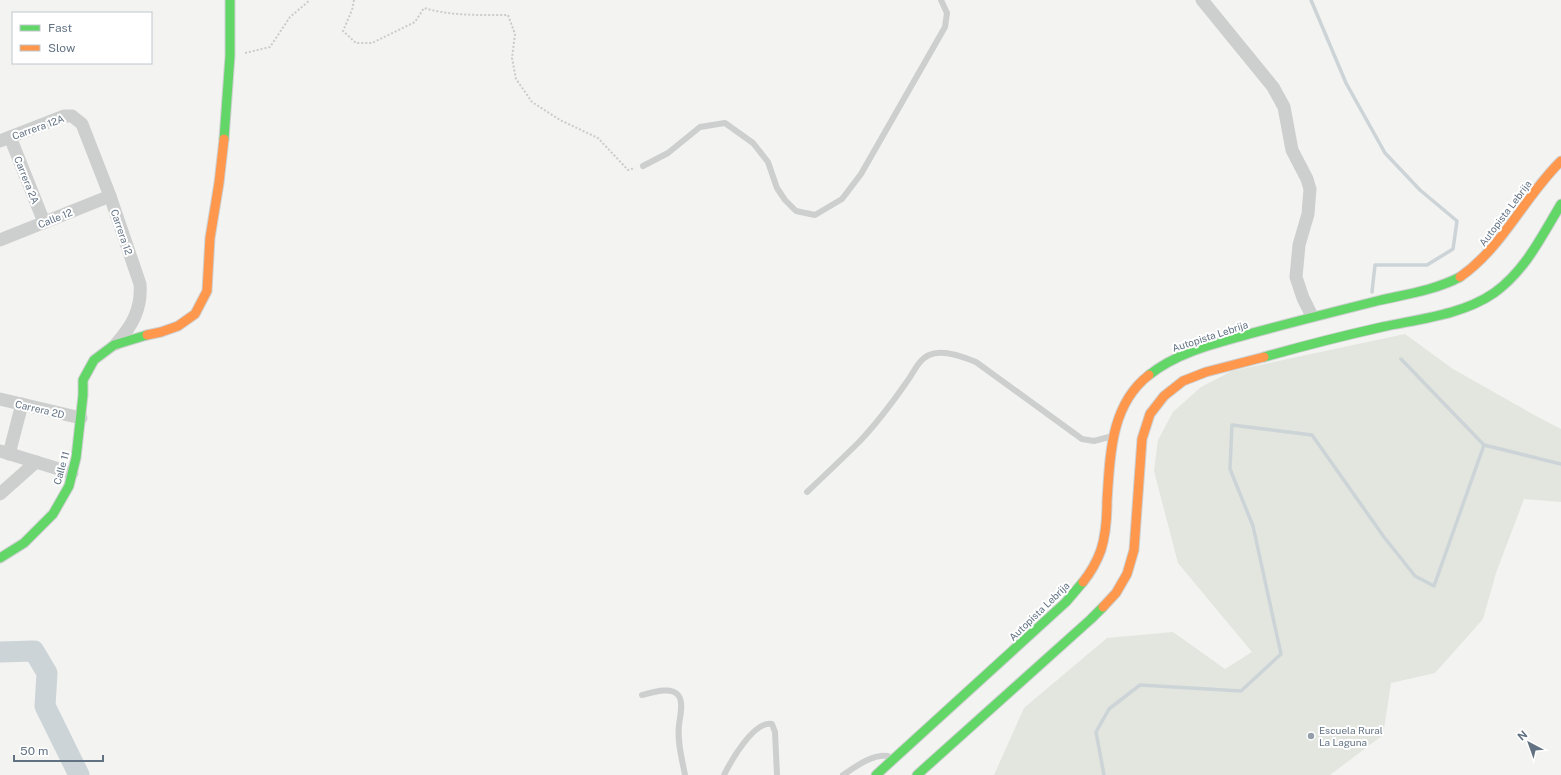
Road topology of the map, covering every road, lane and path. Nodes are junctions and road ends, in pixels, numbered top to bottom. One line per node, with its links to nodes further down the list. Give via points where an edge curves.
1 (230, 0): 6 (main road)
2 (310, 0): 6 (path, via 290,17 270,47)
3 (354, 0): 10 (path, via 343,32 356,43 372,43 415,22 424,8 468,15 508,16 515,34 512,58 516,80 532,102 560,120 598,138 628,170)
4 (941, 0): 10 (lane, via 947,13 945,27 861,174 842,199 815,215 796,211 784,200 768,162 753,143 725,123 700,128 668,153)
5 (1202, 0): 15 (street, via 1273,87 1284,107 1292,150 1310,190 1296,277)
6 (230, 56): 16 (main road, via 225,130 210,238 207,291 195,314 178,326 139,336)
7 (76, 118): 8 (street, Carrera 12A, via 64,116); 11 (street, Carrera 12, via 84,128)
8 (5, 139): 13 (street, Carrera 2A)
9 (1561, 161): 15 (main road, Autopista Lebrija, via 1545,177 1493,249 1459,279 1428,290)
10 (643, 166)
11 (110, 196): 13 (street, Calle 12); 16 (street, Carrera 12, via 140,284 139,305 134,320)
12 (1561, 204): 34 (main road, via 1530,256 1513,276 1476,304 1206,372 1183,381 1164,396 1150,414 1142,439 1134,550 1127,574 1116,593 1091,619)
13 (44, 222): 14 (street, Calle 12)
14 (0, 240)
15 (1312, 316): 20 (main road, Autopista Lebrija, via 1200,348 1169,361 1145,377 1128,395 1118,414)
16 (114, 346): 19 (main road, Calle 11, via 94,360 83,380)
17 (0, 399): 18 (street, Carrera 2D)
18 (22, 404): 19 (street, Carrera 2D); 21 (street)
19 (81, 418): 23 (main road, Calle 11)
20 (1113, 436): 24 (lane, via 1094,441 1082,439 976,362 948,354 930,354 921,359 893,402 861,440); 28 (main road, Autopista Lebrija, via 1105,528 1094,568 1066,602)
21 (4, 453): 22 (street)
22 (36, 462): 23 (street); 25 (street)
23 (72, 473): 26 (main road, Calle 11, via 69,486 53,514 24,543)
24 (808, 492)
25 (0, 494)
26 (0, 558)
27 (642, 695): 29 (lane, via 664,691 679,695 679,739)
28 (893, 761): 32 (lane, via 886,755 878,756 862,762); 33 (main road, Autopista Lebrija)
29 (685, 775)
30 (724, 775): 31 (lane, via 732,757 744,742 767,723 772,724 775,732)
31 (777, 775)
32 (843, 775)
33 (876, 775)
34 (916, 775)

